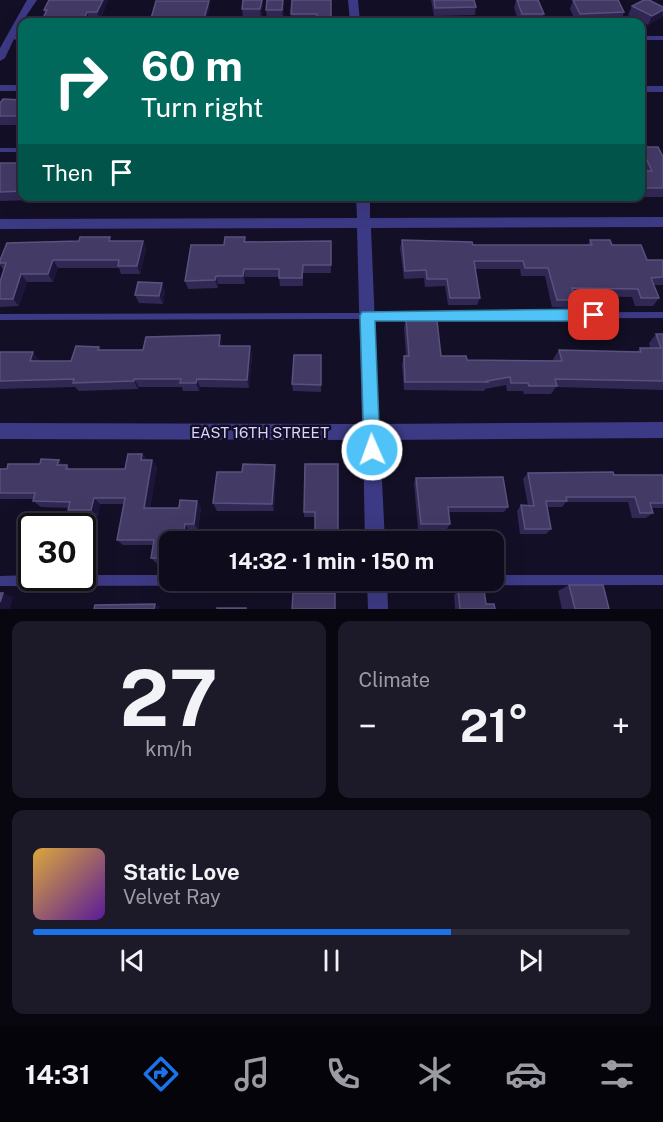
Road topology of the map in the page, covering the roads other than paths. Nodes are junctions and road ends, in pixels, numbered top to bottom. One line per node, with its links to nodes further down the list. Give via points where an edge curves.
1 (32, 0): 3 (street)
2 (353, 0): 4 (street)
3 (21, 18)
4 (355, 18)
5 (18, 23): 8 (street)
6 (645, 38): 7 (lane)
7 (663, 38)
8 (6, 42): 9 (street)
9 (0, 58)
10 (0, 88): 11 (street)
11 (18, 88)
12 (645, 89): 13 (street)
13 (663, 89)
14 (0, 150): 15 (lane)
15 (18, 150)
16 (363, 201): 18 (street)
17 (663, 222): 18 (street)
18 (365, 223): 19 (street); 21 (street)
19 (0, 224)
20 (663, 315): 21 (lane)
21 (367, 316): 22 (lane); 25 (street)
22 (0, 317)
23 (663, 430): 25 (street, EAST 16TH STREET)
24 (0, 431): 25 (street, EAST 16TH STREET)
25 (372, 432): 26 (street)
26 (375, 531)
27 (663, 580): 30 (lane)
28 (0, 581): 29 (lane)
29 (159, 581)
30 (504, 581)
31 (377, 591): 32 (street)
32 (378, 609)

